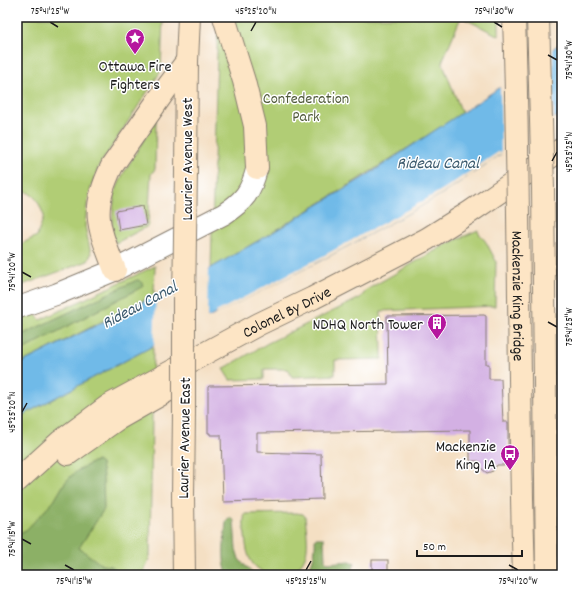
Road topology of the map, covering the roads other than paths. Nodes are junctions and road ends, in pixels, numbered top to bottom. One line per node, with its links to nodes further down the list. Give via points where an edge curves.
1 (189, 17): 5 (main road, Laurier Avenue West)
2 (224, 17): 8 (main road, via 255,126)
3 (514, 17): 15 (main road, Mackenzie King Bridge, bridge)
4 (538, 17): 16 (main road, Mackenzie King Bridge, bridge)
5 (187, 61): 9 (main road, via 106,177 98,205 98,219); 10 (main road, Laurier Avenue West, bridge)
6 (562, 149): 12 (main road, Colonel By Drive, via 427,239 259,324 108,406 61,440)
7 (562, 162): 13 (main road, Colonel By Drive, via 429,248 266,333 116,420)
8 (257, 168): 9 (street, via 250,190 235,207)
9 (115, 270): 11 (street)
10 (184, 301): 14 (main road, Laurier Avenue East, bridge)
11 (17, 308)
12 (17, 481)
13 (17, 488)
14 (184, 575)
15 (524, 575)
16 (548, 575)

